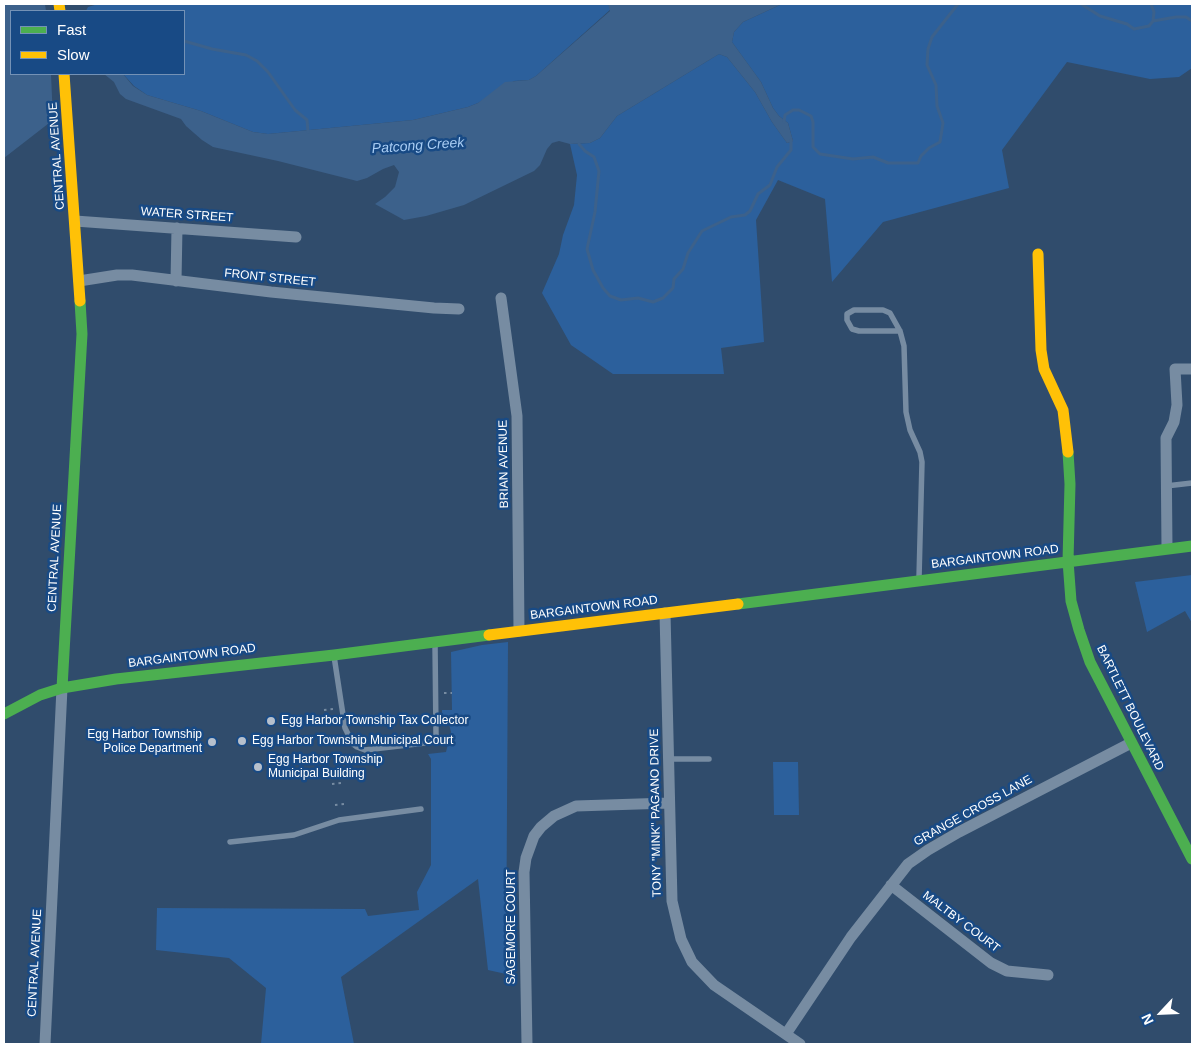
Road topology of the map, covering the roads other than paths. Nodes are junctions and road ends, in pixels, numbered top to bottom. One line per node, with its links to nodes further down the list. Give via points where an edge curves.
1 (64, 75): 2 (street, CENTRAL AVENUE)
2 (75, 221): 3 (street, WATER STREET); 6 (street, CENTRAL AVENUE)
3 (177, 228): 4 (street, WATER STREET); 7 (street)
4 (296, 237)
5 (1038, 254): 16 (street, BARTLETT BOULEVARD, via 1044,369 1063,410 1068,443)
6 (79, 281): 7 (street, FRONT STREET, via 127,275); 22 (street, CENTRAL AVENUE, via 81,348)
7 (176, 281): 9 (street, FRONT STREET)
8 (501, 298): 19 (street, BRIAN AVENUE, via 518,416)
9 (458, 309)
10 (900, 331): 10 (lane, via 890,313 883,310 854,310 847,314 852,329); 17 (lane, via 904,346 906,412 922,462)
11 (1192, 369): 13 (street, via 1175,369 1177,405 1174,422 1166,438)
12 (1192, 484): 13 (lane)
13 (1166, 486): 15 (street)
14 (1192, 546): 15 (street, BARGAINTOWN ROAD)
15 (1167, 548): 16 (street, BARGAINTOWN ROAD)
16 (1068, 561): 17 (street, BARGAINTOWN ROAD); 24 (street, BARTLETT BOULEVARD, via 1071,601 1078,630 1090,662)
17 (919, 580): 18 (street, BARGAINTOWN ROAD)
18 (666, 613): 19 (street, BARGAINTOWN ROAD); 25 (street, TONY "MINK" PAGANO DRIVE)
19 (519, 631): 20 (street, BARGAINTOWN ROAD)
20 (435, 642): 21 (street, BARGAINTOWN ROAD); 21 (lane, via 436,735 425,743 365,750 353,744 345,728)
21 (334, 655): 22 (street, BARGAINTOWN ROAD)
22 (62, 688): 23 (street, BARGAINTOWN ROAD); 34 (street, CENTRAL AVENUE)
23 (4, 714)
24 (1131, 743): 30 (street, BARTLETT BOULEVARD); 31 (street, GRANGE CROSS LANE, via 928,850 908,864)
25 (668, 760): 26 (lane); 27 (street, TONY "MINK" PAGANO DRIVE)
26 (709, 760)
27 (669, 804): 33 (street, TONY "MINK" PAGANO DRIVE, via 672,901 680,939 692,962 714,985); 35 (street, SAGEMORE COURT, via 576,806 551,818 534,836 524,872)
28 (421, 809): 29 (lane, via 339,820 294,835)
29 (230, 842)
30 (1192, 859)
31 (891, 885): 32 (street, MALTBY COURT, via 991,963 1007,971); 33 (street, GRANGE CROSS LANE, via 851,937)
32 (1048, 975)
33 (786, 1034): 36 (street, TONY "MINK" PAGANO DRIVE)
34 (45, 1044)
35 (527, 1044)
36 (800, 1044)

